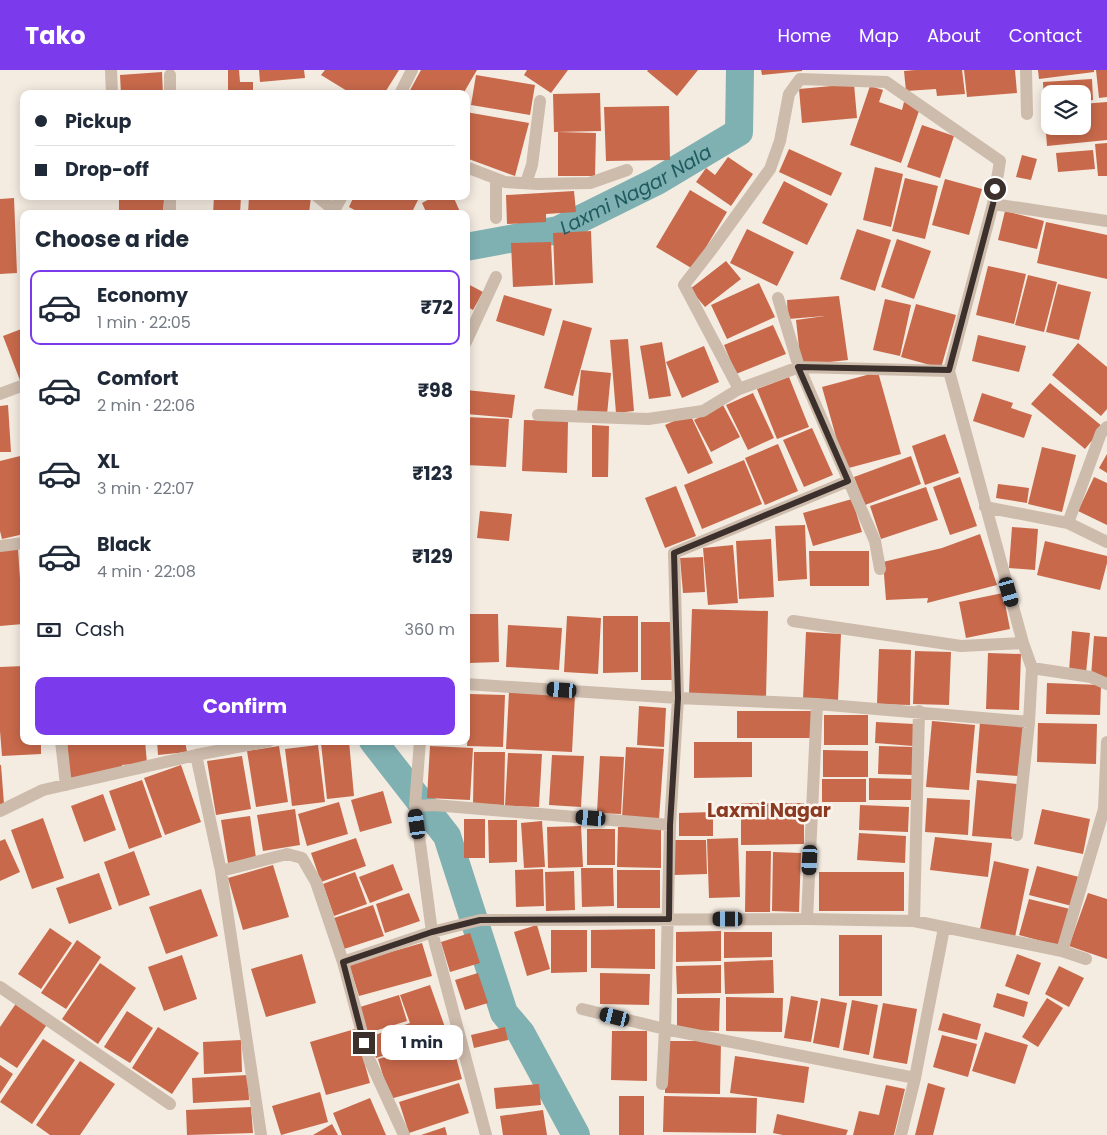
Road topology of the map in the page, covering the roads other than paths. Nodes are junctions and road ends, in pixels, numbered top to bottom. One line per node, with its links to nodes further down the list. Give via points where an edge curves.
1 (111, 70): 6 (street)
2 (412, 70): 8 (street)
3 (1026, 70): 10 (street)
4 (170, 75): 7 (street)
5 (886, 76): 16 (street, via 1000,161); 26 (street, via 800,79 789,94 780,141 770,169 684,285)
6 (112, 90)
7 (170, 90)
8 (402, 90)
9 (540, 102): 14 (street, via 532,165)
10 (1027, 114)
11 (470, 169): 13 (street)
12 (626, 170): 14 (street, via 590,183)
13 (496, 180): 14 (street); 18 (street)
14 (526, 183)
15 (321, 200): 17 (street)
16 (993, 204): 19 (street); 24 (street)
17 (331, 210)
18 (496, 218)
19 (1107, 221)
20 (496, 276): 22 (street)
21 (778, 298): 23 (street)
22 (470, 333)
23 (798, 367): 24 (street); 26 (street); 30 (street)
24 (949, 370): 31 (street)
25 (20, 386): 27 (street)
26 (739, 388): 28 (street, via 703,411 648,419)
27 (0, 394)
28 (538, 415)
29 (1107, 427): 32 (street, via 1101,433)
30 (848, 481): 36 (street, via 875,541); 42 (street, via 674,553)
31 (985, 507): 32 (street); 38 (street)
32 (1068, 524): 33 (street)
33 (1107, 542)
34 (20, 544): 35 (street)
35 (0, 546)
36 (880, 569)
37 (793, 621): 38 (street, via 961,646)
38 (1023, 643): 39 (street)
39 (1032, 668): 41 (street, via 1091,677); 45 (street)
40 (470, 684): 42 (street)
41 (1107, 684)
42 (678, 698): 43 (street); 54 (street)
43 (817, 704): 44 (street); 58 (street)
44 (919, 711): 45 (street); 59 (street)
45 (1029, 722): 55 (street)
46 (1107, 742): 62 (street, via 1104,809)
47 (61, 745): 51 (street)
48 (250, 745): 50 (street)
49 (420, 745): 52 (street)
50 (196, 756): 51 (street); 56 (street)
51 (66, 785): 53 (street, via 43,790)
52 (415, 806): 54 (street); 61 (street)
53 (0, 811)
54 (670, 825): 57 (street)
55 (1017, 834)
56 (221, 872): 64 (street, via 287,854 302,858 316,882); 71 (street)
57 (669, 919): 58 (street); 61 (street, via 480,920); 67 (street)
58 (807, 919): 59 (street)
59 (914, 922): 60 (street)
60 (944, 928): 62 (street); 68 (street)
61 (432, 932): 64 (street); 73 (street)
62 (1062, 951): 63 (street)
63 (1086, 959)
64 (343, 962): 72 (street, via 369,1059)
65 (0, 987): 70 (street)
66 (582, 1009): 67 (street)
67 (665, 1029): 68 (street); 69 (street)
68 (915, 1078): 74 (street)
69 (662, 1084)
70 (170, 1104)
71 (261, 1135)
72 (404, 1135)
73 (486, 1135)
74 (902, 1135)

